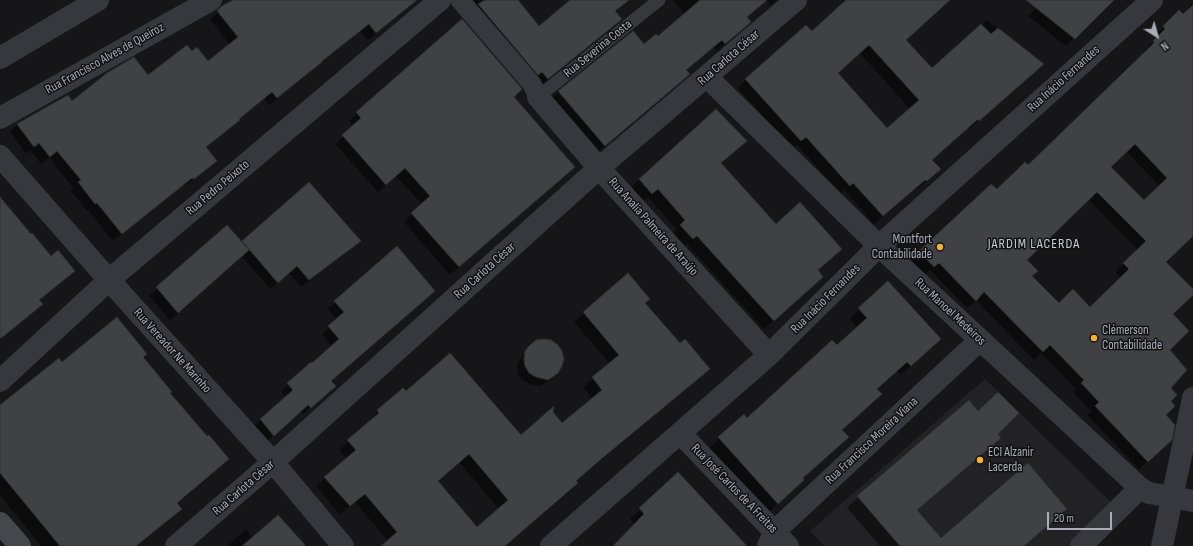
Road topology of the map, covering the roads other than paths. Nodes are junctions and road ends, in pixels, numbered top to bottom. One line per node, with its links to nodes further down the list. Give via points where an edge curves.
1 (98, 0): 8 (street)
2 (211, 0): 11 (street, Rua Francisco Alves de Queiroz)
3 (440, 0): 15 (street, Rua Pedro Peixoto)
4 (460, 0): 10 (street, via 532,84)
5 (659, 0): 10 (lane, Rua Severina Costa)
6 (796, 0): 9 (street, Rua Carlota César)
7 (1152, 0): 14 (street, Rua Inácio Fernandes)
8 (0, 58)
9 (707, 77): 13 (street, Rua Carlota César); 14 (street, Rua Manoel Medeiros)
10 (538, 97): 13 (street, Rua Analia Palmeira de Araújo)
11 (0, 118)
12 (0, 156): 15 (street, Rua Vereador Ne Marinho)
13 (599, 168): 17 (street, Rua Analia Palmeira de Araújo); 21 (street, Rua Carlota César)
14 (879, 246): 16 (street, Rua Manoel Medeiros); 17 (street, Rua Inácio Fernandes)
15 (109, 280): 18 (street, Rua Pedro Peixoto); 21 (street, Rua Vereador Ne Marinho)
16 (980, 340): 22 (street, Rua Manoel Medeiros); 25 (street, Rua Francisco Moreira Viana)
17 (770, 355): 20 (street, Rua Inácio Fernandes)
18 (0, 381)
19 (1193, 398): 23 (street)
20 (680, 433): 25 (street, Rua José Carlos de A Freitas); 29 (street, Rua Inácio Fernandes)
21 (273, 462): 27 (street, Rua Carlota César); 28 (street, Rua Vereador Ne Marinho)
22 (1140, 488): 23 (street, Rua Manoel Medeiros, via 1149,493); 30 (street)
23 (1183, 499): 31 (street)
24 (0, 523): 26 (main road)
25 (777, 541)
26 (20, 546)
27 (176, 546)
28 (343, 546)
29 (551, 546)
30 (1081, 546)
31 (1162, 546)

